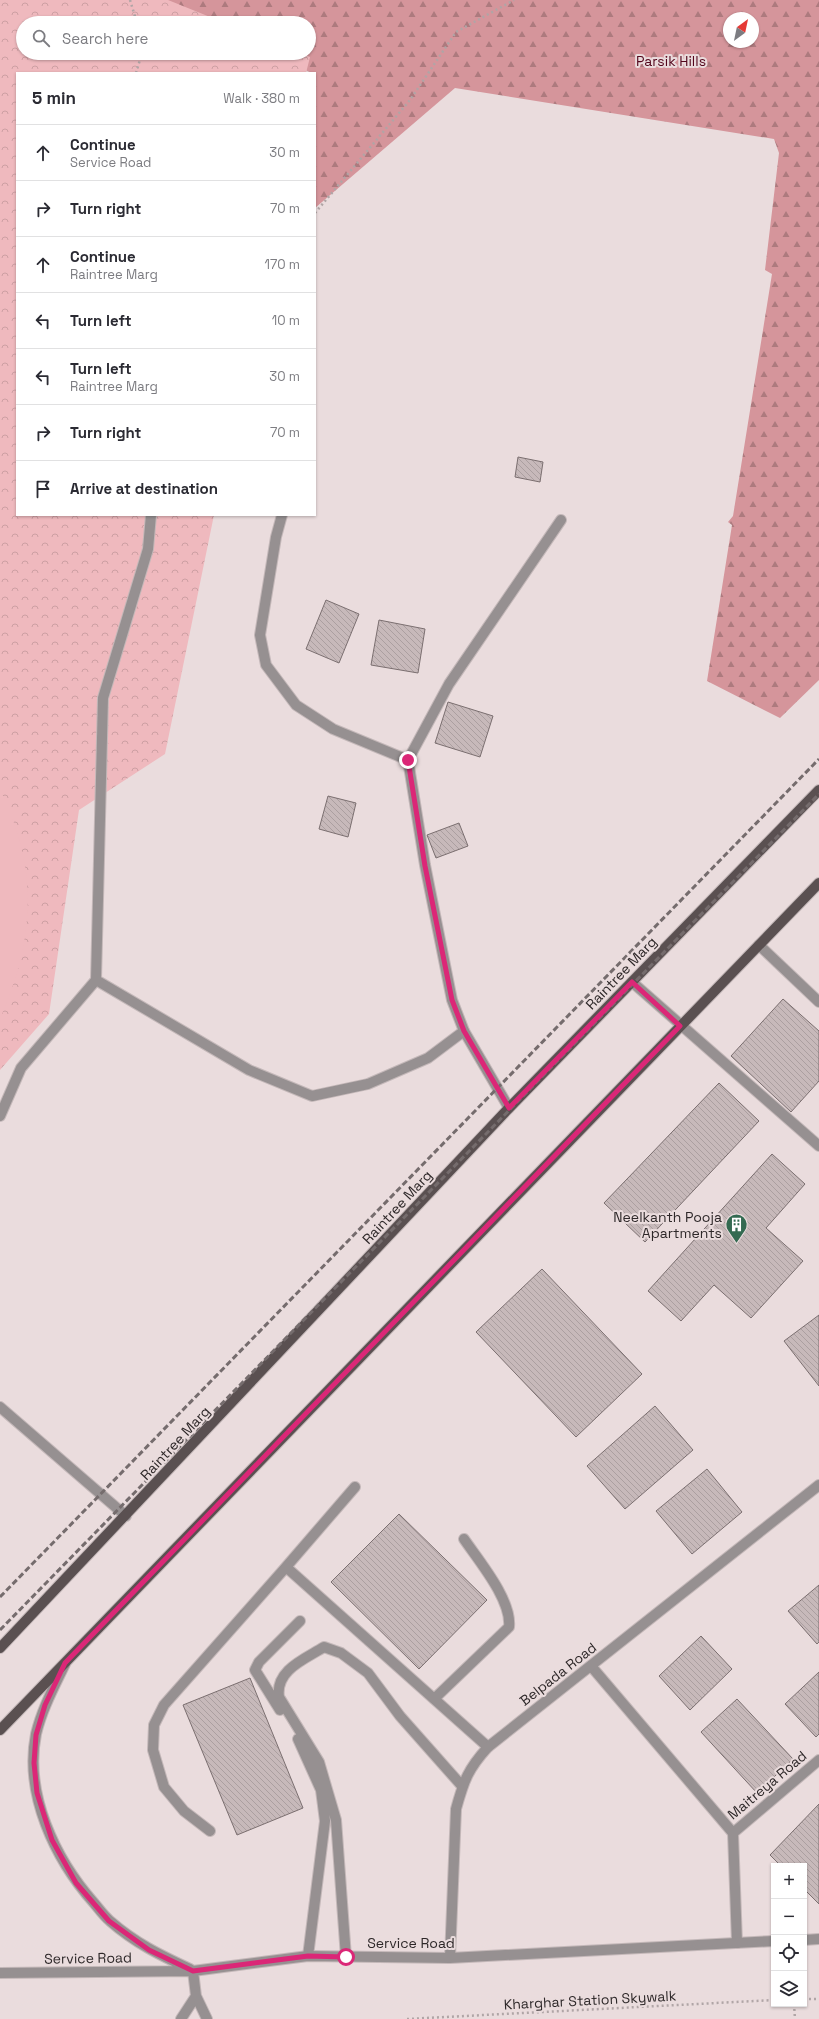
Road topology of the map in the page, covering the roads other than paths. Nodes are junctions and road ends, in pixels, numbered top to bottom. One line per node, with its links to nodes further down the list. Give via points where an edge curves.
1 (150, 516): 8 (street, via 148,549 103,698)
2 (282, 516): 4 (street, via 260,635 266,665 296,705 327,725)
3 (561, 520): 4 (street, via 448,684)
4 (408, 760): 12 (street, via 425,866 452,1000)
5 (819, 790): 9 (main road, Raintree Marg)
6 (819, 883): 7 (main road)
7 (759, 945): 10 (street); 11 (main road)
8 (96, 980): 12 (street, via 249,1070 312,1096 368,1084 428,1058); 14 (street, via 21,1068)
9 (632, 982): 11 (street); 13 (main road, Raintree Marg)
10 (819, 1002)
11 (680, 1026): 15 (street); 24 (main road)
12 (464, 1031): 13 (street)
13 (509, 1108): 19 (main road, Raintree Marg)
14 (0, 1116)
15 (819, 1146)
16 (0, 1406): 19 (street)
17 (819, 1486): 25 (street, Belpada Road)
18 (355, 1487): 21 (street)
19 (126, 1516): 23 (main road, Raintree Marg)
20 (464, 1539): 26 (street, via 497,1587 511,1616 509,1627)
21 (286, 1567): 26 (street); 31 (street, via 164,1705 154,1725 153,1750 164,1787 184,1811)
22 (300, 1621): 37 (street, via 259,1662 255,1670 301,1744 321,1790 325,1821)
23 (0, 1648)
24 (65, 1663): 27 (main road); 40 (street, via 45,1705 36,1735 34,1763 37,1793 52,1840 76,1883 109,1921 149,1950)
25 (591, 1666): 28 (street, Belpada Road); 32 (street)
26 (434, 1699): 28 (street)
27 (0, 1730)
28 (488, 1747): 30 (street, Belpada Road, via 472,1765)
29 (819, 1760): 32 (street, Maitreya Road)
30 (462, 1786): 38 (street, via 400,1716 368,1673 341,1653 324,1647 287,1669 278,1688 279,1697 319,1762 336,1820); 39 (street, Belpada Road, via 456,1808)
31 (210, 1831)
32 (733, 1833): 36 (street)
33 (819, 1939): 34 (street)
34 (807, 1940)
35 (771, 1941): 36 (street, Service Road)
36 (737, 1943): 39 (street, Service Road)
37 (308, 1956): 38 (street, Service Road); 40 (street, Service Road)
38 (346, 1957): 39 (street, Service Road)
39 (450, 1958)
40 (193, 1971): 41 (street, Service Road); 42 (street)
41 (0, 1973)
42 (196, 1996): 43 (street); 44 (street)
43 (182, 2019)
44 (207, 2019)

